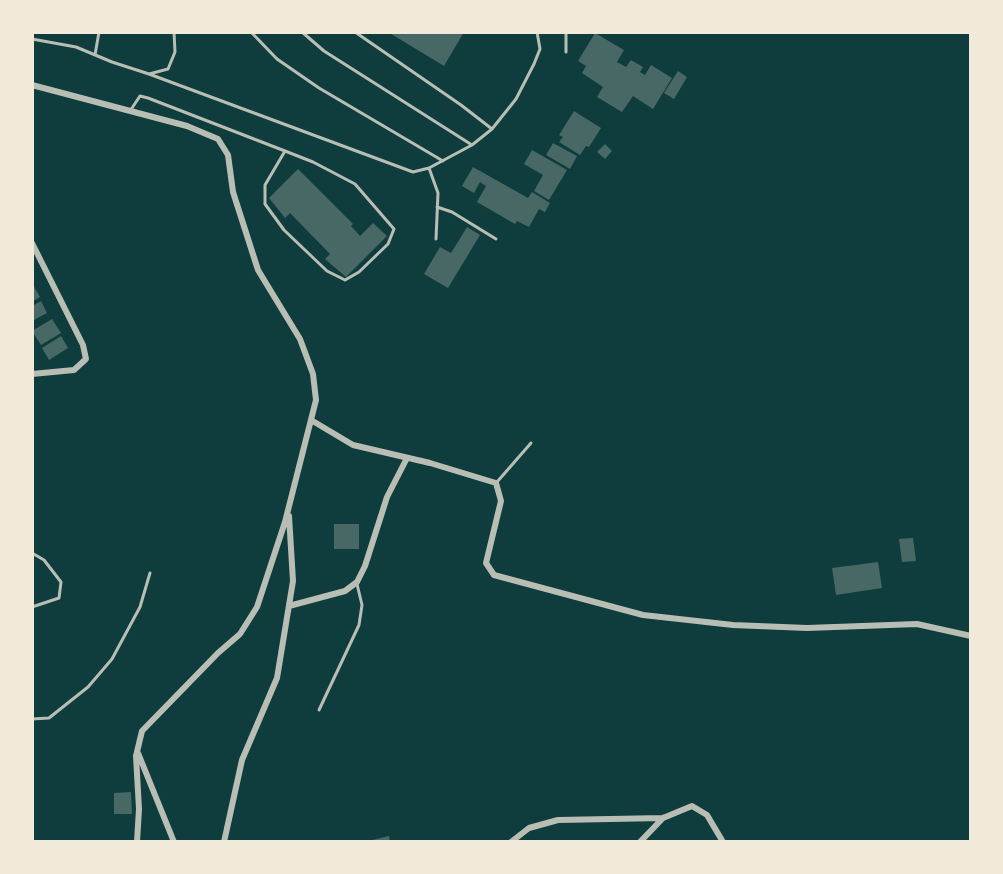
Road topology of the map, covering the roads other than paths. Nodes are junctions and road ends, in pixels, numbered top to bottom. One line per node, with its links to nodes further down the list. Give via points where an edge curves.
1 (99, 32): 10 (lane)
2 (174, 32): 11 (lane, via 175,52 168,69)
3 (251, 32): 17 (lane, via 277,59 319,88)
4 (302, 32): 15 (lane)
5 (355, 32): 14 (lane)
6 (537, 32): 14 (lane, via 540,49 534,64)
7 (566, 32): 9 (lane)
8 (32, 39): 10 (lane)
9 (566, 52)
10 (95, 55): 11 (lane)
11 (149, 74): 18 (lane, via 413,172)
12 (32, 85): 13 (street)
13 (130, 111): 16 (lane, via 140,96 148,98); 24 (street, via 218,139 228,155 233,192 258,270 300,339 313,374 316,400)
14 (492, 129): 15 (lane)
15 (472, 145): 17 (lane)
16 (285, 151): 16 (lane, via 355,184 394,229 388,244 345,280 327,271 265,204 265,185)
17 (443, 161): 18 (lane)
18 (429, 168): 19 (lane)
19 (437, 207): 20 (lane); 21 (lane)
20 (436, 239)
21 (496, 239)
22 (32, 243): 23 (street, via 86,359 74,370)
23 (32, 374)
24 (311, 420): 26 (street, via 353,445); 28 (street)
25 (531, 443): 27 (lane)
26 (407, 458): 27 (street); 31 (street)
27 (496, 483): 34 (street, via 501,501 486,563 494,575 643,615 807,628 917,624)
28 (288, 508): 32 (street, via 293,581); 37 (street, via 257,607 240,634 142,731)
29 (32, 553): 33 (lane, via 61,582 59,598)
30 (150, 573): 36 (lane, via 140,607 112,659 88,687 49,718)
31 (357, 582): 32 (street, via 345,591); 35 (lane, via 359,625)
32 (289, 606): 41 (street, via 277,678 242,760)
33 (32, 607)
34 (971, 636)
35 (319, 710)
36 (32, 719)
37 (137, 751): 39 (street); 40 (street)
38 (663, 818): 42 (street, via 558,820 529,828); 43 (street); 44 (street, via 692,806 707,815)
39 (137, 842)
40 (174, 842)
41 (224, 842)
42 (511, 842)
43 (640, 842)
44 (723, 842)

